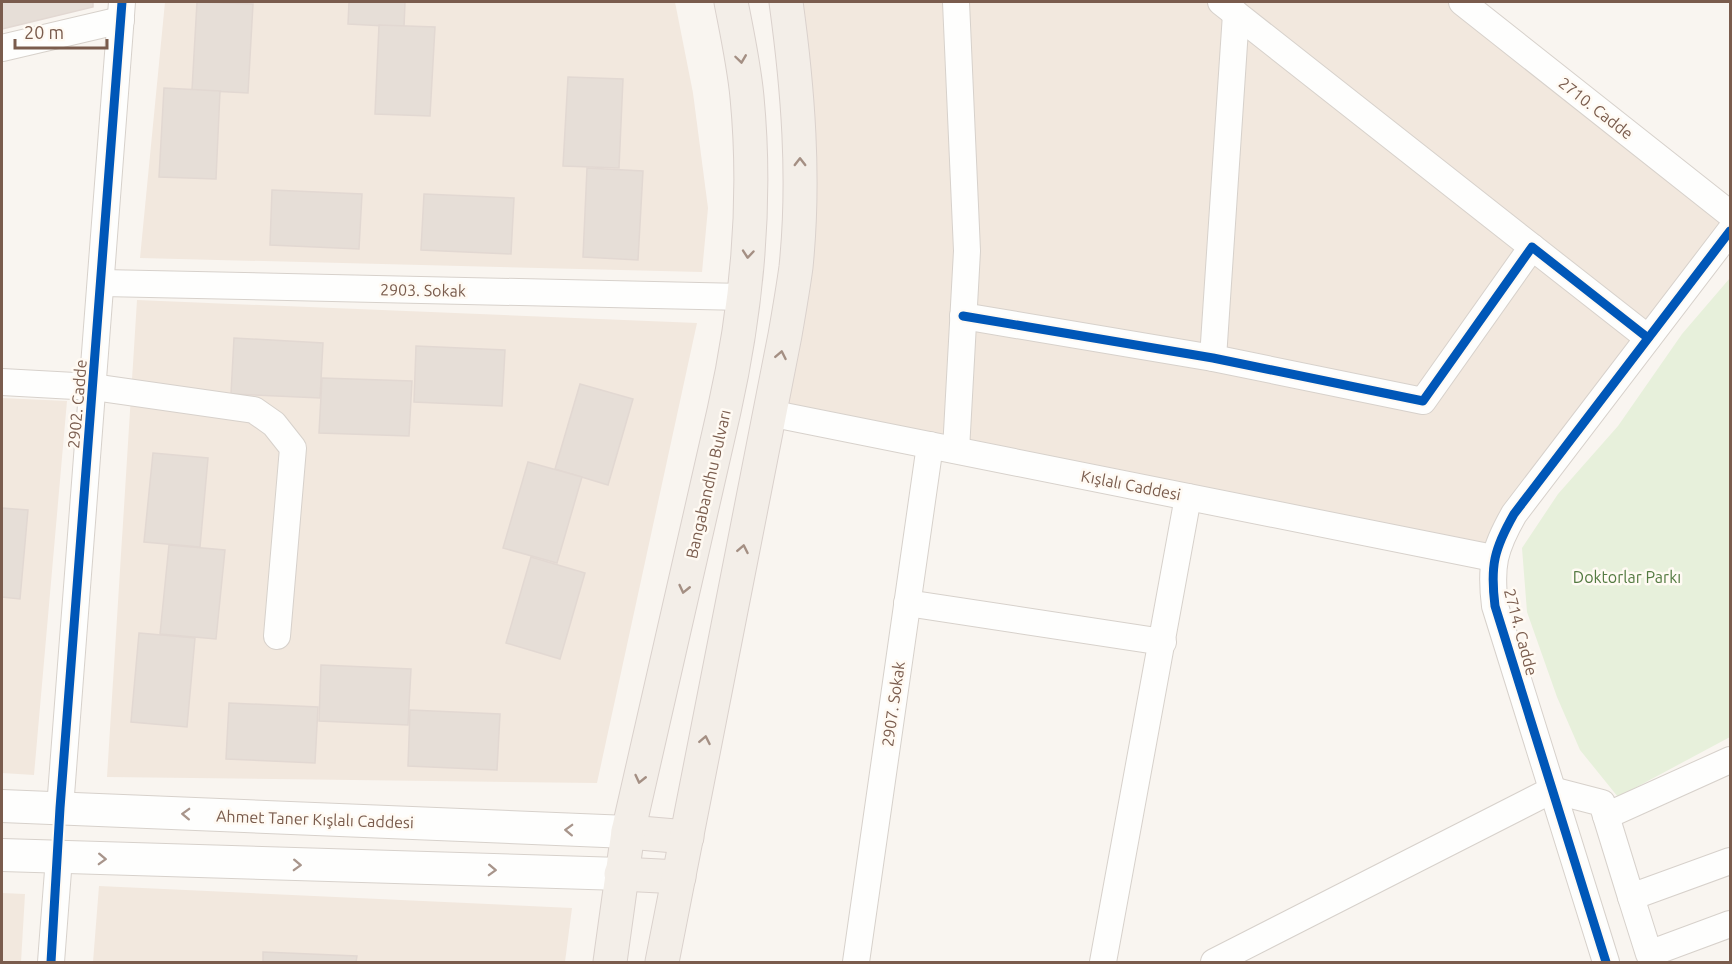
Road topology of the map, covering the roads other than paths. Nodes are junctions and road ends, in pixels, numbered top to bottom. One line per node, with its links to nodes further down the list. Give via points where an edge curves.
1 (731, 2): 12 (main road, Bangabandhu Bulvarı, one-way to 12, via 749,138 749,242)
2 (786, 2): 18 (main road, one-way to 2, via 796,267 800,197 800,135)
3 (956, 2): 13 (street, via 967,251)
4 (1462, 2): 8 (street, 2710. Cadde)
5 (1228, 8): 10 (street); 15 (street)
6 (121, 11): 7 (street); 11 (street, 2902. Cadde)
7 (2, 48)
8 (1731, 214)
9 (1731, 231): 14 (street, 2714. Cadde)
10 (1532, 248): 14 (street); 15 (street, via 1423,401)
11 (102, 283): 12 (street, 2903. Sokak); 17 (street, 2902. Cadde)
12 (744, 297): 31 (main road, Bangabandhu Bulvarı, one-way to 31, via 734,369)
13 (963, 316): 15 (street); 20 (street)
14 (1648, 338): 22 (street, 2714. Cadde, via 1514,514)
15 (1213, 358)
16 (2, 382): 17 (street)
17 (93, 387): 24 (street, via 254,410 289,441 293,448); 29 (street, 2902. Cadde)
18 (769, 413): 19 (street, Kışlalı Caddesi); 32 (main road, one-way to 18)
19 (930, 445): 20 (street, Kışlalı Caddesi); 23 (street, 2907. Sokak)
20 (956, 450): 21 (street, Kışlalı Caddesi)
21 (1188, 497): 22 (street, Kışlalı Caddesi); 25 (street)
22 (1493, 558): 27 (street, 2714. Cadde, via 1495,606)
23 (907, 603): 25 (street); 43 (street, 2907. Sokak)
24 (277, 636)
25 (1163, 642): 44 (street)
26 (1731, 760): 30 (street)
27 (1552, 790): 30 (street, via 1602,803); 45 (street); 46 (street, 2714. Cadde)
28 (2, 806): 29 (street, Ahmet Taner Kışlalı Caddesi)
29 (60, 808): 31 (street, Ahmet Taner Kışlalı Caddesi, one-way to 29); 34 (street)
30 (1606, 816): 38 (street)
31 (628, 832): 32 (main road); 36 (main road, Bangabandhu Bulvarı)
32 (687, 837): 37 (main road)
33 (2, 855): 34 (street)
34 (59, 858): 36 (street, one-way to 36); 40 (street)
35 (1731, 861): 38 (street)
36 (621, 874): 37 (main road); 41 (main road, Bangabandhu Bulvarı)
37 (679, 877): 42 (main road)
38 (1631, 897): 39 (street, via 1649,954)
39 (1731, 924)
40 (51, 963)
41 (610, 963)
42 (662, 963)
43 (856, 963)
44 (1103, 963)
45 (1214, 963)
46 (1606, 963)

